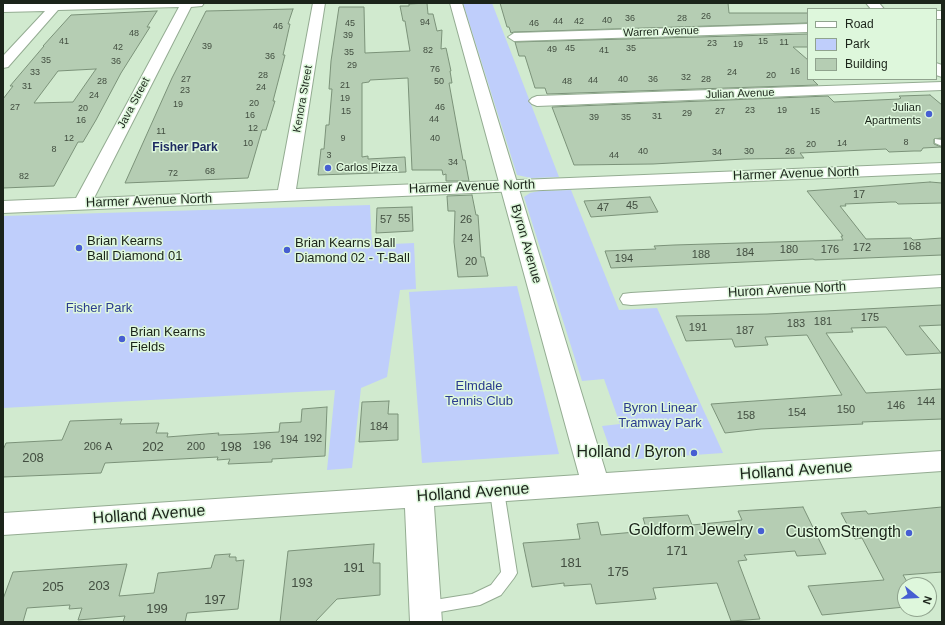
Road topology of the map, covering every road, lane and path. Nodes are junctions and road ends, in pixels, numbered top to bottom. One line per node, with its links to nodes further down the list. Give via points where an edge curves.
1 (187, 3): 2 (street); 5 (street); 15 (street, Java Street)
2 (199, 3)
3 (319, 3): 14 (street, Kenora Street)
4 (456, 3): 13 (street, Byron Avenue)
5 (56, 5): 6 (street); 9 (street)
6 (3, 8)
7 (807, 28): 8 (street, Warren Avenue)
8 (514, 37)
9 (3, 64)
10 (942, 86): 11 (street, Julian Avenue)
11 (537, 101)
12 (942, 168): 13 (street, Harmer Avenue North)
13 (508, 185): 14 (street, Harmer Avenue North); 20 (street, Byron Avenue)
14 (286, 195): 15 (street, Harmer Avenue North)
15 (82, 204): 16 (street, Harmer Avenue North)
16 (3, 207)
17 (942, 281): 18 (street, Huron Avenue North)
18 (631, 299)
19 (942, 461): 20 (street, Holland Avenue)
20 (595, 485): 21 (street, Holland Avenue)
21 (497, 492): 22 (street, Holland Avenue); 24 (lane, via 508,573 496,590 474,600)
22 (419, 497): 23 (street, Holland Avenue); 24 (street)
23 (3, 524)
24 (426, 615)

